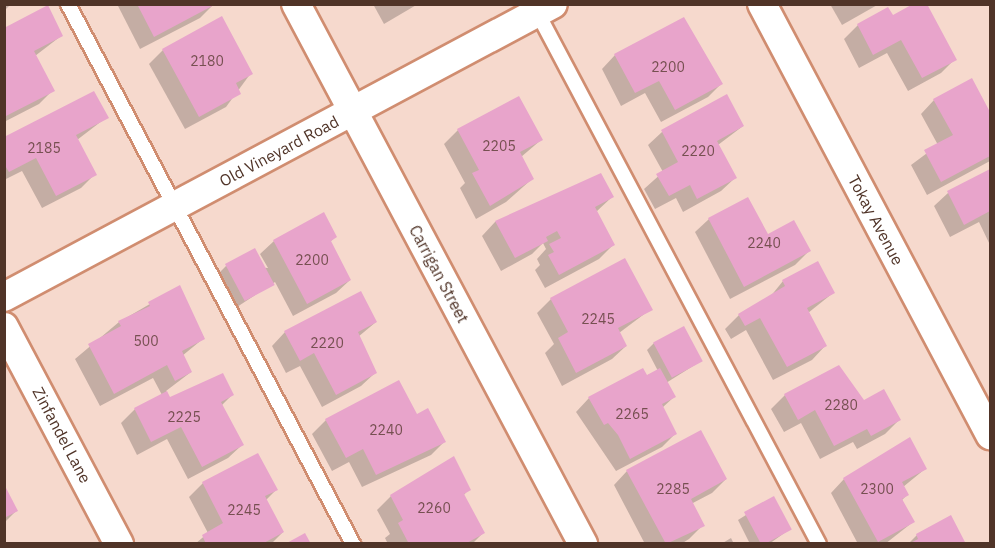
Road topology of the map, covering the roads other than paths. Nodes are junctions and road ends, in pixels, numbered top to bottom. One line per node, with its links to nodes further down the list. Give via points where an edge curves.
1 (68, 4): 6 (lane)
2 (296, 4): 5 (street, Carrigan Street)
3 (762, 4): 9 (street, Tokay Avenue)
4 (542, 7): 5 (street, Old Vineyard Road); 13 (lane)
5 (353, 111): 6 (street, Old Vineyard Road); 12 (street, Carrigan Street)
6 (175, 206): 7 (street, Old Vineyard Road); 11 (lane)
7 (4, 297)
8 (4, 327): 10 (street, Zinfandel Lane)
9 (990, 435)
10 (119, 543)
11 (353, 543)
12 (583, 543)
13 (819, 543)

